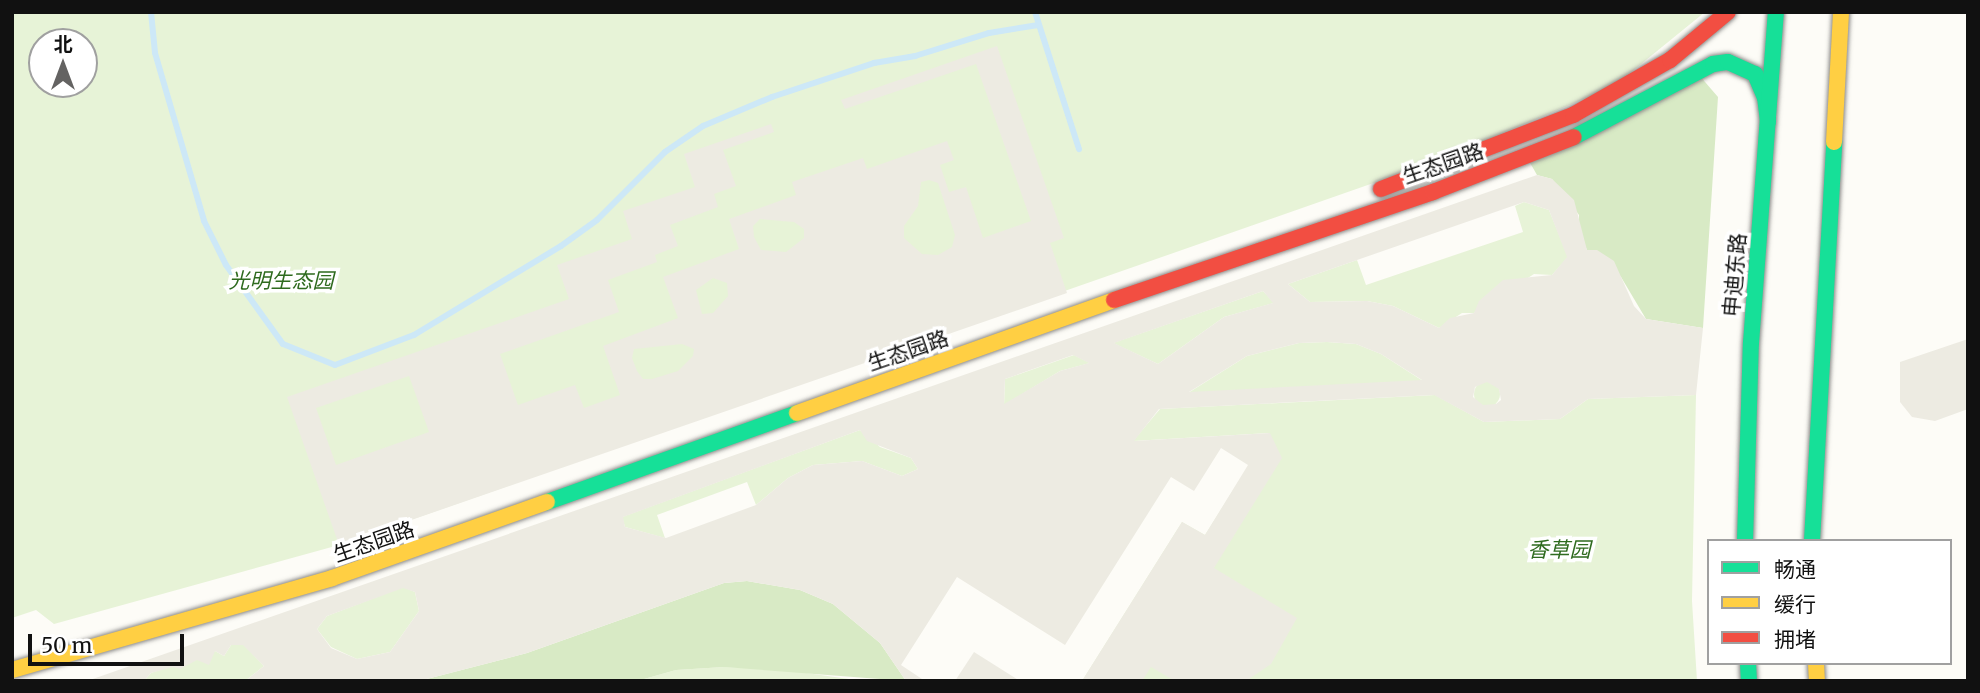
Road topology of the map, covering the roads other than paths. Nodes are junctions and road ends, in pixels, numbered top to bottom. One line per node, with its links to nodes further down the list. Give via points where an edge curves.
1 (1728, 12): 5 (street, 生态园路, via 1670,60 1573,115)
2 (1776, 12): 4 (street, 申迪东路)
3 (1841, 12): 8 (street)
4 (1768, 122): 7 (street, 申迪东路, via 1751,342); 10 (street, 生态园路, via 1765,97 1755,74 1728,62 1713,64 1584,133 1433,192 1355,215 332,578)
5 (1361, 196)
6 (1297, 219): 9 (street, 生态园路, via 503,502 337,558)
7 (1745, 539)
8 (1812, 539)
9 (169, 606)
10 (12, 670)

